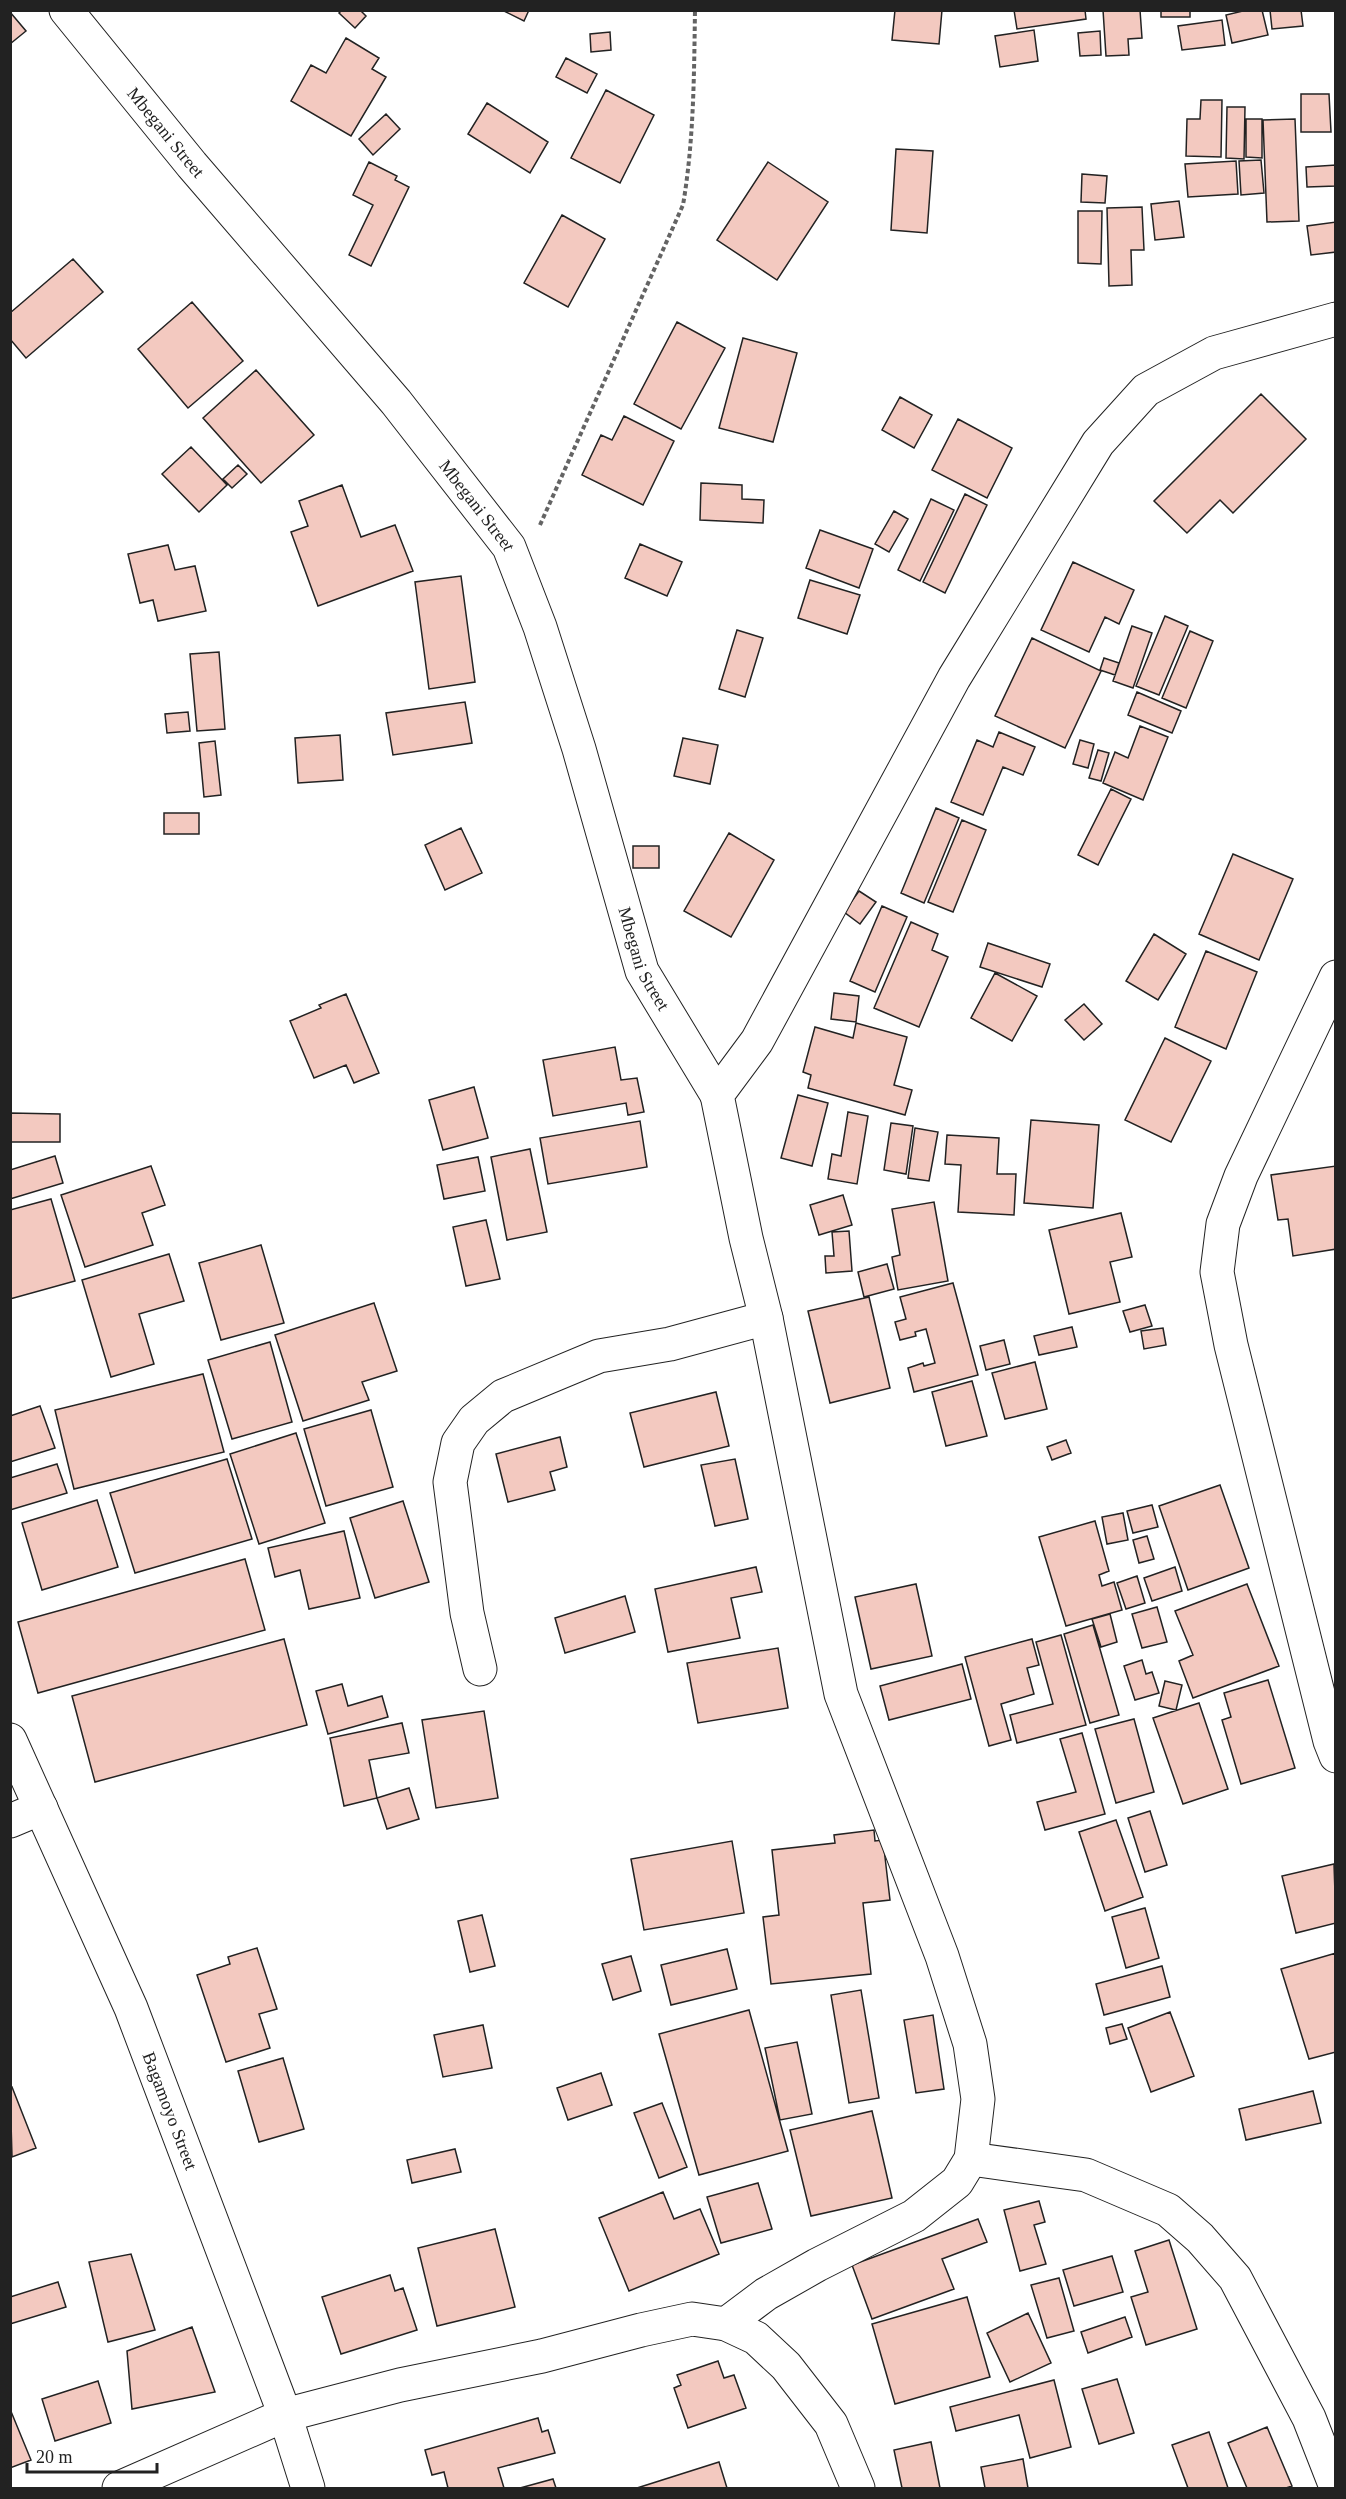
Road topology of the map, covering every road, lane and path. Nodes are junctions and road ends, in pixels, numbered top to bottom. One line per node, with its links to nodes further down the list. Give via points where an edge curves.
1 (66, 10): 4 (street, Mbegani Street, via 192,165 396,402 509,547)
2 (696, 10): 4 (path, via 693,107 683,204)
3 (1335, 319): 6 (street, via 1215,353 1146,390 1098,442 954,678 757,1041)
4 (519, 573): 6 (street, Mbegani Street, via 579,749 642,971)
5 (1335, 977): 10 (street, via 1241,1176 1223,1224 1217,1272 1231,1345)
6 (717, 1095): 7 (street, Mbegani Street)
7 (765, 1318): 8 (street, via 670,1344 599,1356 503,1396 474,1420 458,1443 450,1482 467,1613); 13 (street, Mbegani Street, via 841,1694 942,1956 970,2044 978,2099)
8 (480, 1669)
9 (10, 1740): 11 (street, Bagamoyo Street)
10 (1335, 1756)
11 (41, 1808): 12 (street); 15 (street, Bagamoyo Street, via 131,2008)
12 (10, 1821)
13 (971, 2159): 14 (street, via 957,2182 914,2217 766,2294); 16 (street, via 1086,2175 1168,2210 1200,2238 1234,2278 1309,2418)
14 (726, 2324): 15 (street, via 692,2319); 19 (street, via 756,2338 786,2366 831,2424)
15 (285, 2415): 17 (street); 18 (street, Bagamoyo Street)
16 (1335, 2487)
17 (119, 2488)
18 (308, 2488)
19 (858, 2488)

